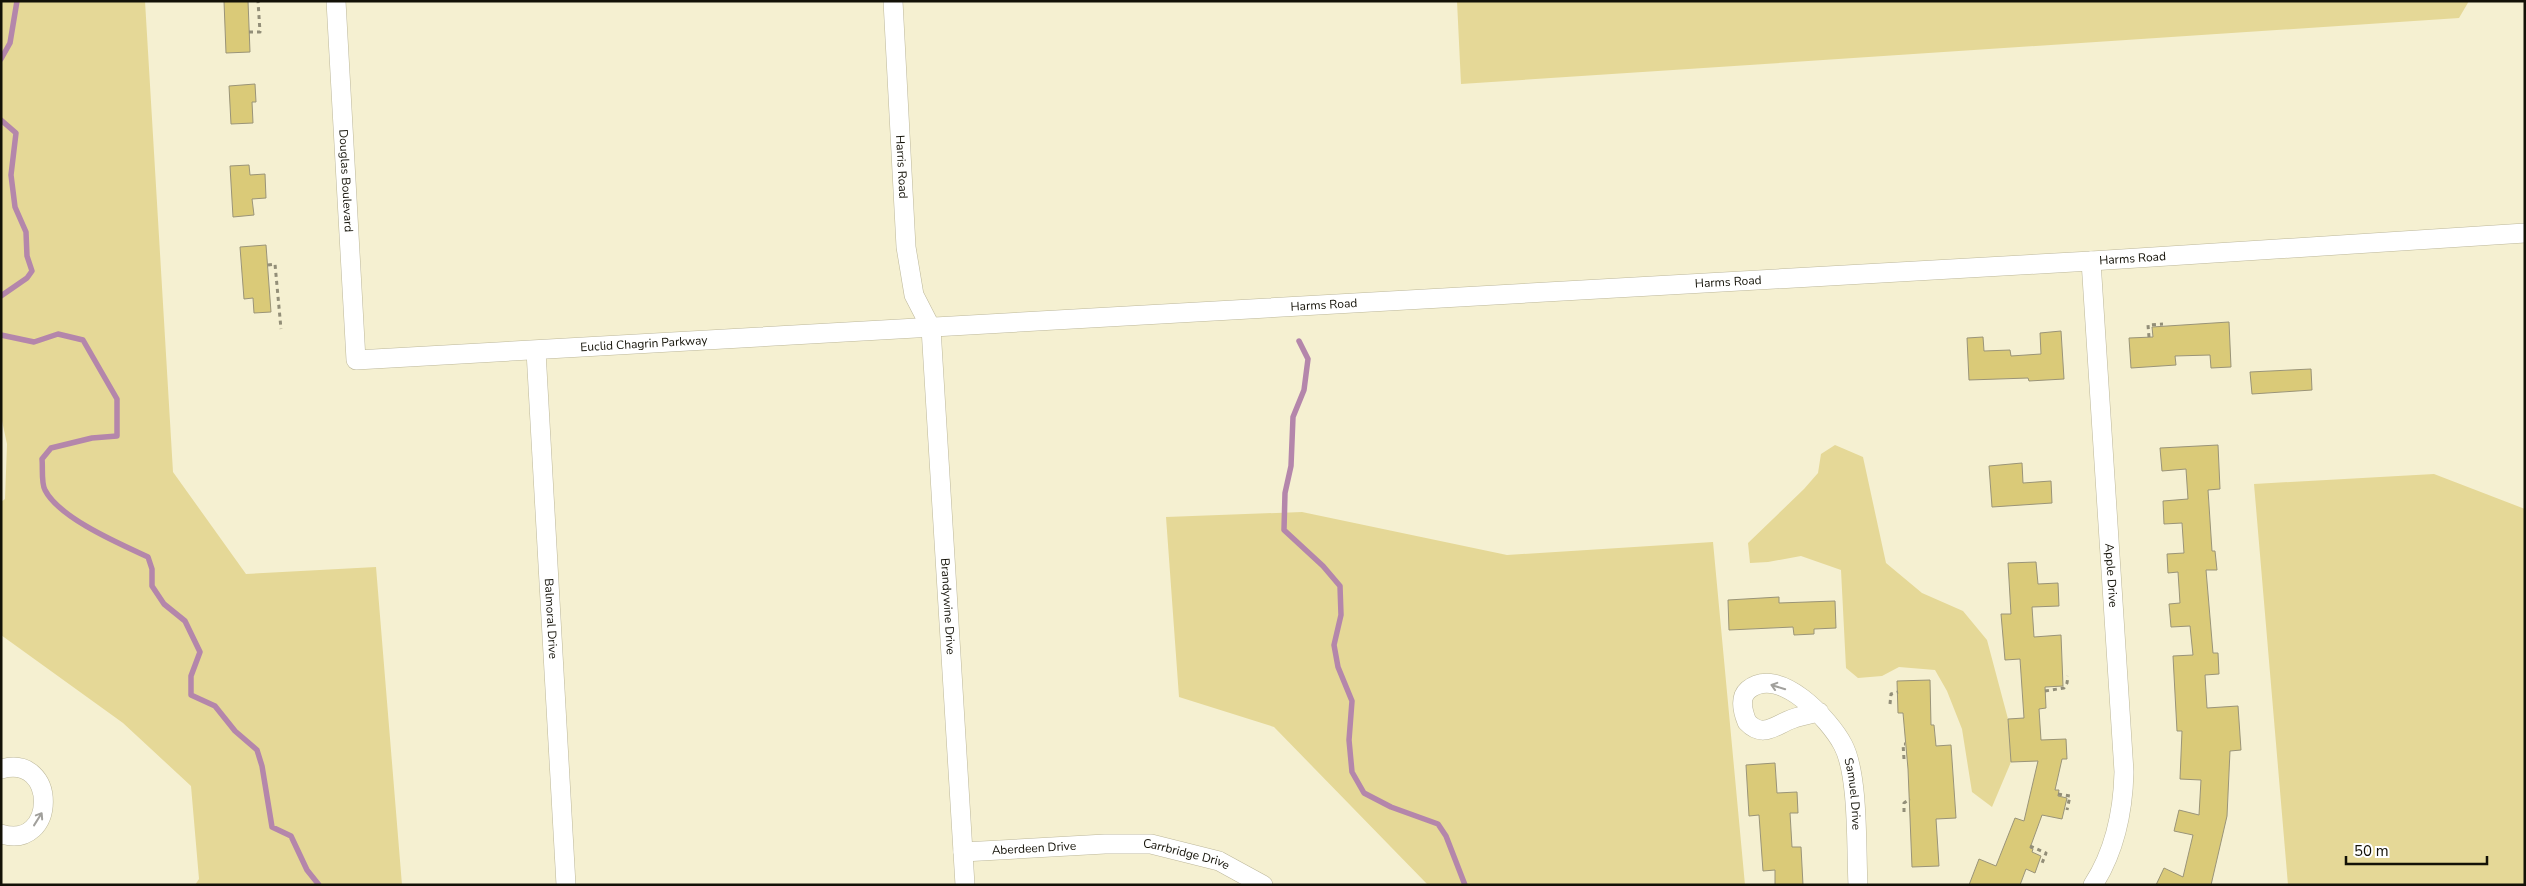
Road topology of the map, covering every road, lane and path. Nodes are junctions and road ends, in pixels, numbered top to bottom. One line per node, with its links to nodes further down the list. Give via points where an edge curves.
1 (258, 1): 4 (path, via 260,32)
2 (336, 1): 13 (street, Douglas Boulevard)
3 (894, 1): 9 (street, Harris Road, via 906,247 914,294)
4 (249, 32)
5 (2525, 233): 6 (street, Harms Road)
6 (2091, 261): 9 (street, Harms Road); 35 (street, Apple Drive, via 2124,772 2118,829)
7 (268, 265): 10 (path, via 275,264)
8 (2163, 324): 11 (path, via 2148,325)
9 (930, 328): 12 (street, Euclid Chagrin Parkway); 29 (street, Brandywine Drive)
10 (281, 329)
11 (2149, 337)
12 (536, 351): 13 (street, Euclid Chagrin Parkway); 31 (street, Balmoral Drive)
13 (356, 360)
14 (2068, 676): 15 (path, via 2064,688)
15 (2045, 691)
16 (1898, 692): 17 (path, via 1892,694)
17 (1890, 704)
18 (1819, 712): 34 (street, Samuel Drive, via 1834,730 1849,762)
19 (1905, 744): 20 (path)
20 (1904, 759)
21 (1, 769): 26 (street, one-way to 21, via 16,835 35,826 41,818 45,798 39,783 28,772 17,768)
22 (2058, 794): 24 (path, via 2070,796)
23 (1910, 799): 25 (path, via 1904,803)
24 (2067, 810)
25 (1904, 812)
26 (1, 834)
27 (1105, 844): 29 (street, Aberdeen Drive); 33 (street, Carrbridge Drive, via 1151,844 1219,861)
28 (2030, 846): 30 (path, via 2046,852)
29 (963, 852): 32 (street, Brandywine Drive)
30 (2041, 866)
31 (566, 885)
32 (965, 885)
33 (1263, 885)
34 (1858, 885)
35 (2093, 885)

